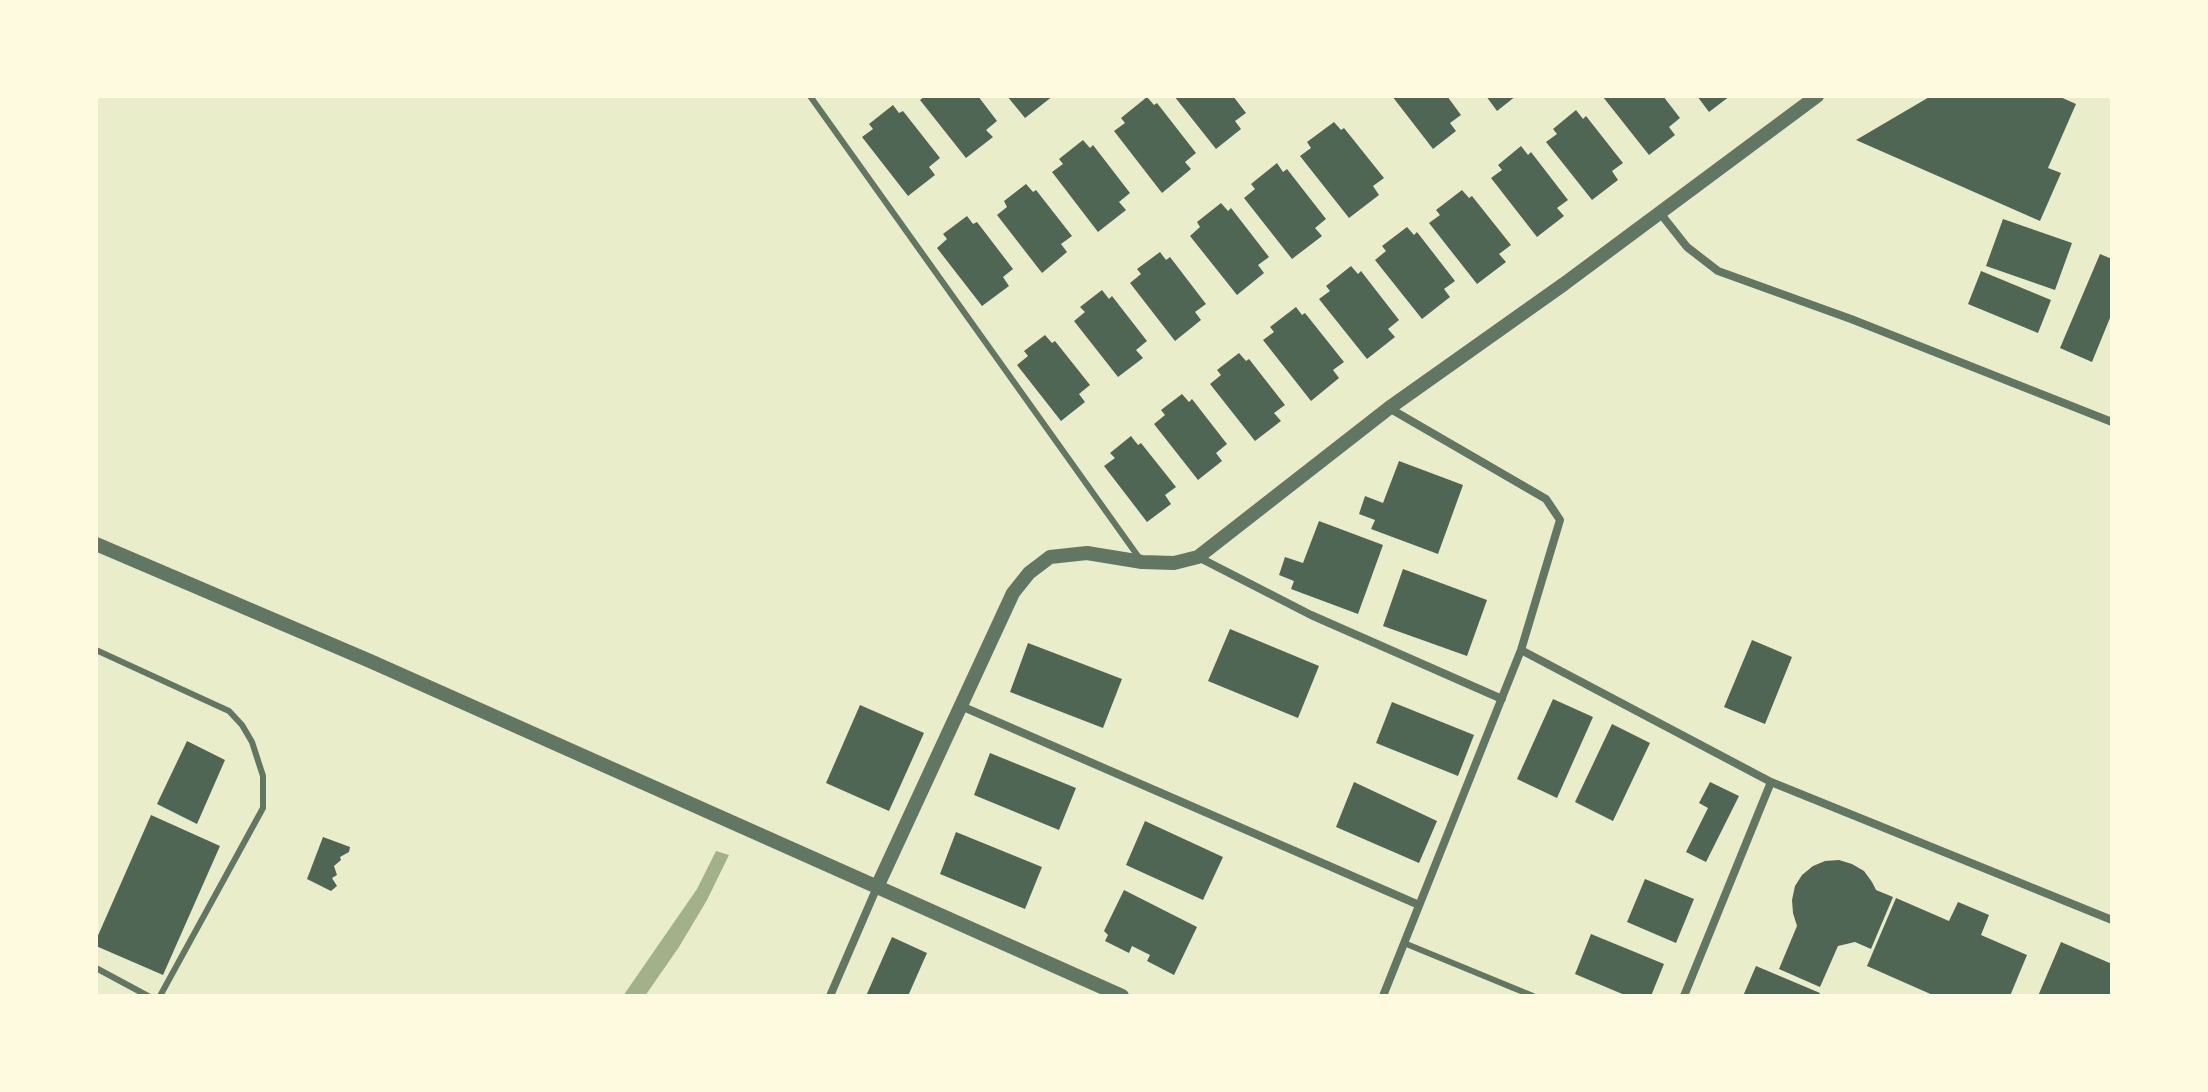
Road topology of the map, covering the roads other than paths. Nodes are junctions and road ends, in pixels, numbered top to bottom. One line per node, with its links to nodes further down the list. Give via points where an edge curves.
1 (810, 96): 8 (lane)
2 (1817, 96): 3 (street)
3 (1660, 213): 4 (street); 5 (street, via 1687,247 1718,271)
4 (1389, 408): 7 (street); 10 (street, via 1546,499 1560,520)
5 (2112, 422)
6 (96, 544): 14 (street)
7 (1198, 557): 8 (street); 11 (street, via 1311,615)
8 (1142, 562): 12 (street, via 1087,553 1050,557 1029,573 1013,593)
9 (96, 650): 20 (lane, via 229,711 252,742 263,776 263,808)
10 (1521, 650): 11 (street); 13 (street)
11 (1502, 699): 15 (street)
12 (961, 706): 14 (street); 15 (street)
13 (1771, 782): 16 (street); 25 (street)
14 (877, 887): 21 (street); 22 (street)
15 (1419, 905): 17 (street)
16 (2111, 917)
17 (1404, 943): 23 (street); 24 (lane)
18 (96, 968): 19 (lane)
19 (148, 996)
20 (160, 996)
21 (830, 996)
22 (1122, 996)
23 (1383, 996)
24 (1533, 996)
25 (1684, 996)

